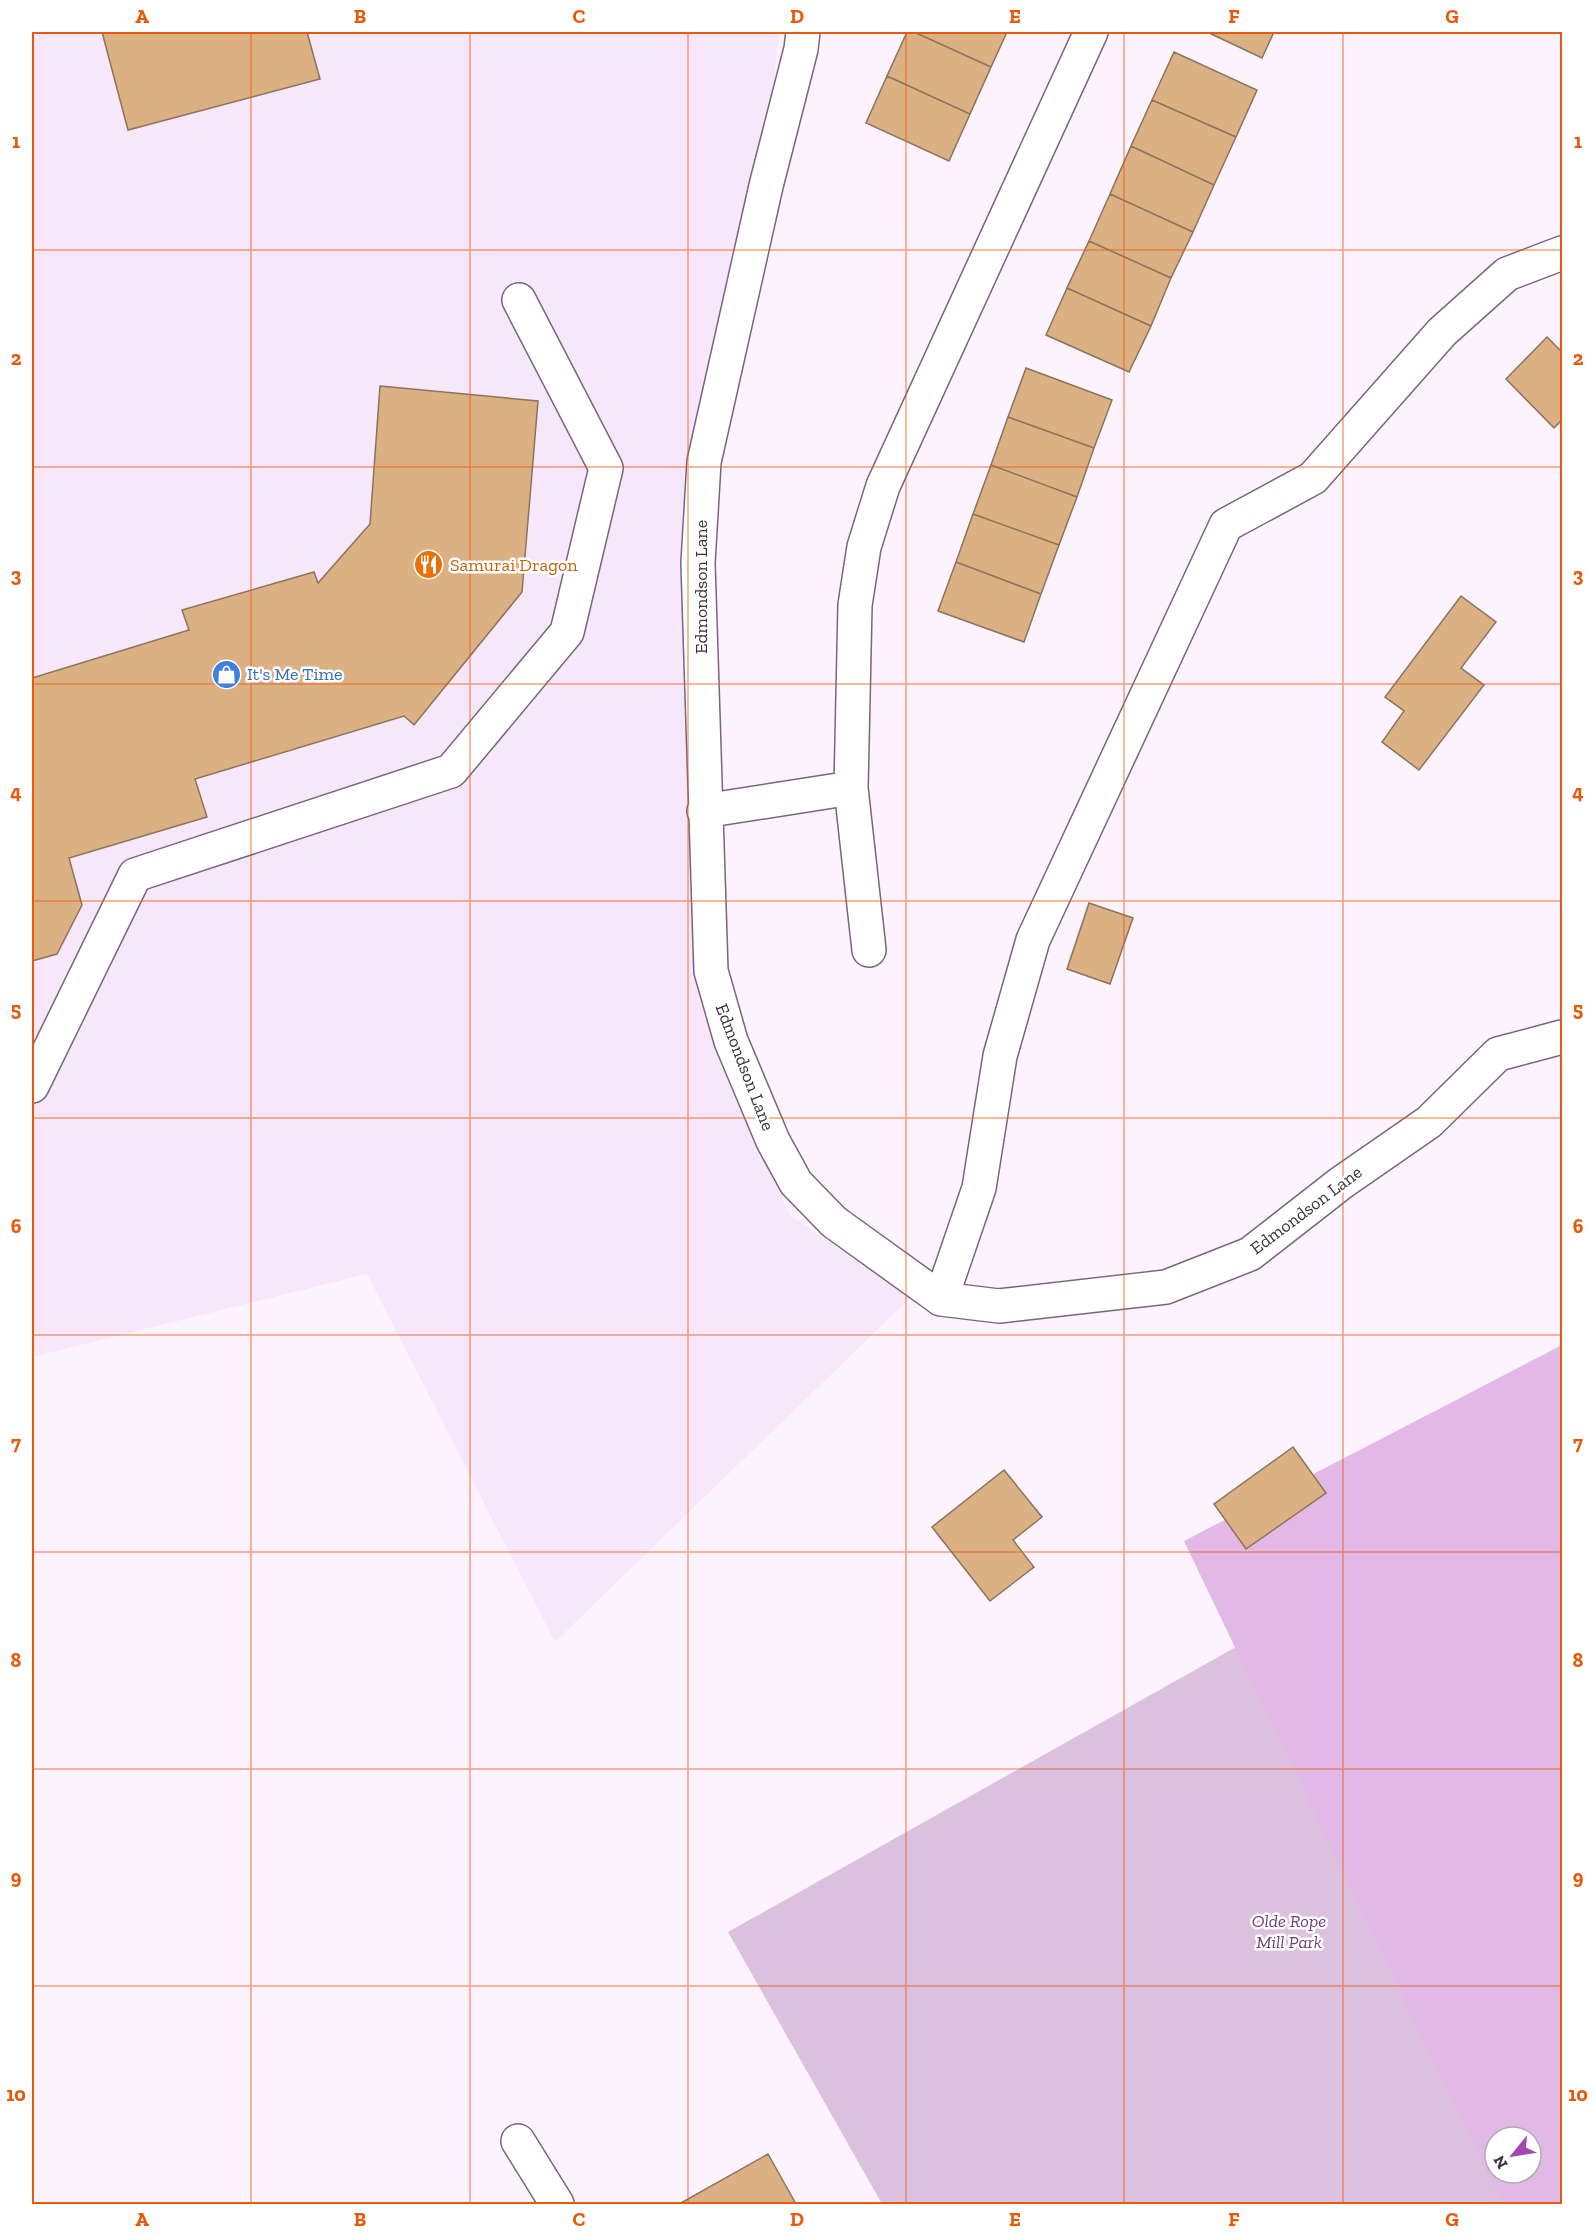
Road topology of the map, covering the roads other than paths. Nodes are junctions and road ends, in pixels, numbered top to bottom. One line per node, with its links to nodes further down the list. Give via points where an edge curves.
1 (803, 32): 6 (street, Edmondson Lane, via 704,462 699,563)
2 (1091, 32): 5 (street, via 883,486 864,547 855,604)
3 (1563, 253): 10 (street, via 1507,274 1442,332 1313,478 1226,525 1033,940 1000,1056 980,1188)
4 (519, 300): 9 (street, via 606,468 567,632 451,771 135,874)
5 (851, 788): 6 (street); 7 (street)
6 (704, 811): 10 (street, Edmondson Lane, via 711,971 731,1041 773,1141 796,1183 834,1222)
7 (869, 950)
8 (1563, 1037): 10 (street, Edmondson Lane, via 1498,1054 1429,1122 1341,1183 1250,1254 1166,1287 999,1306)
9 (32, 1086)
10 (940, 1299)
11 (518, 2140): 12 (street)
12 (557, 2205)

